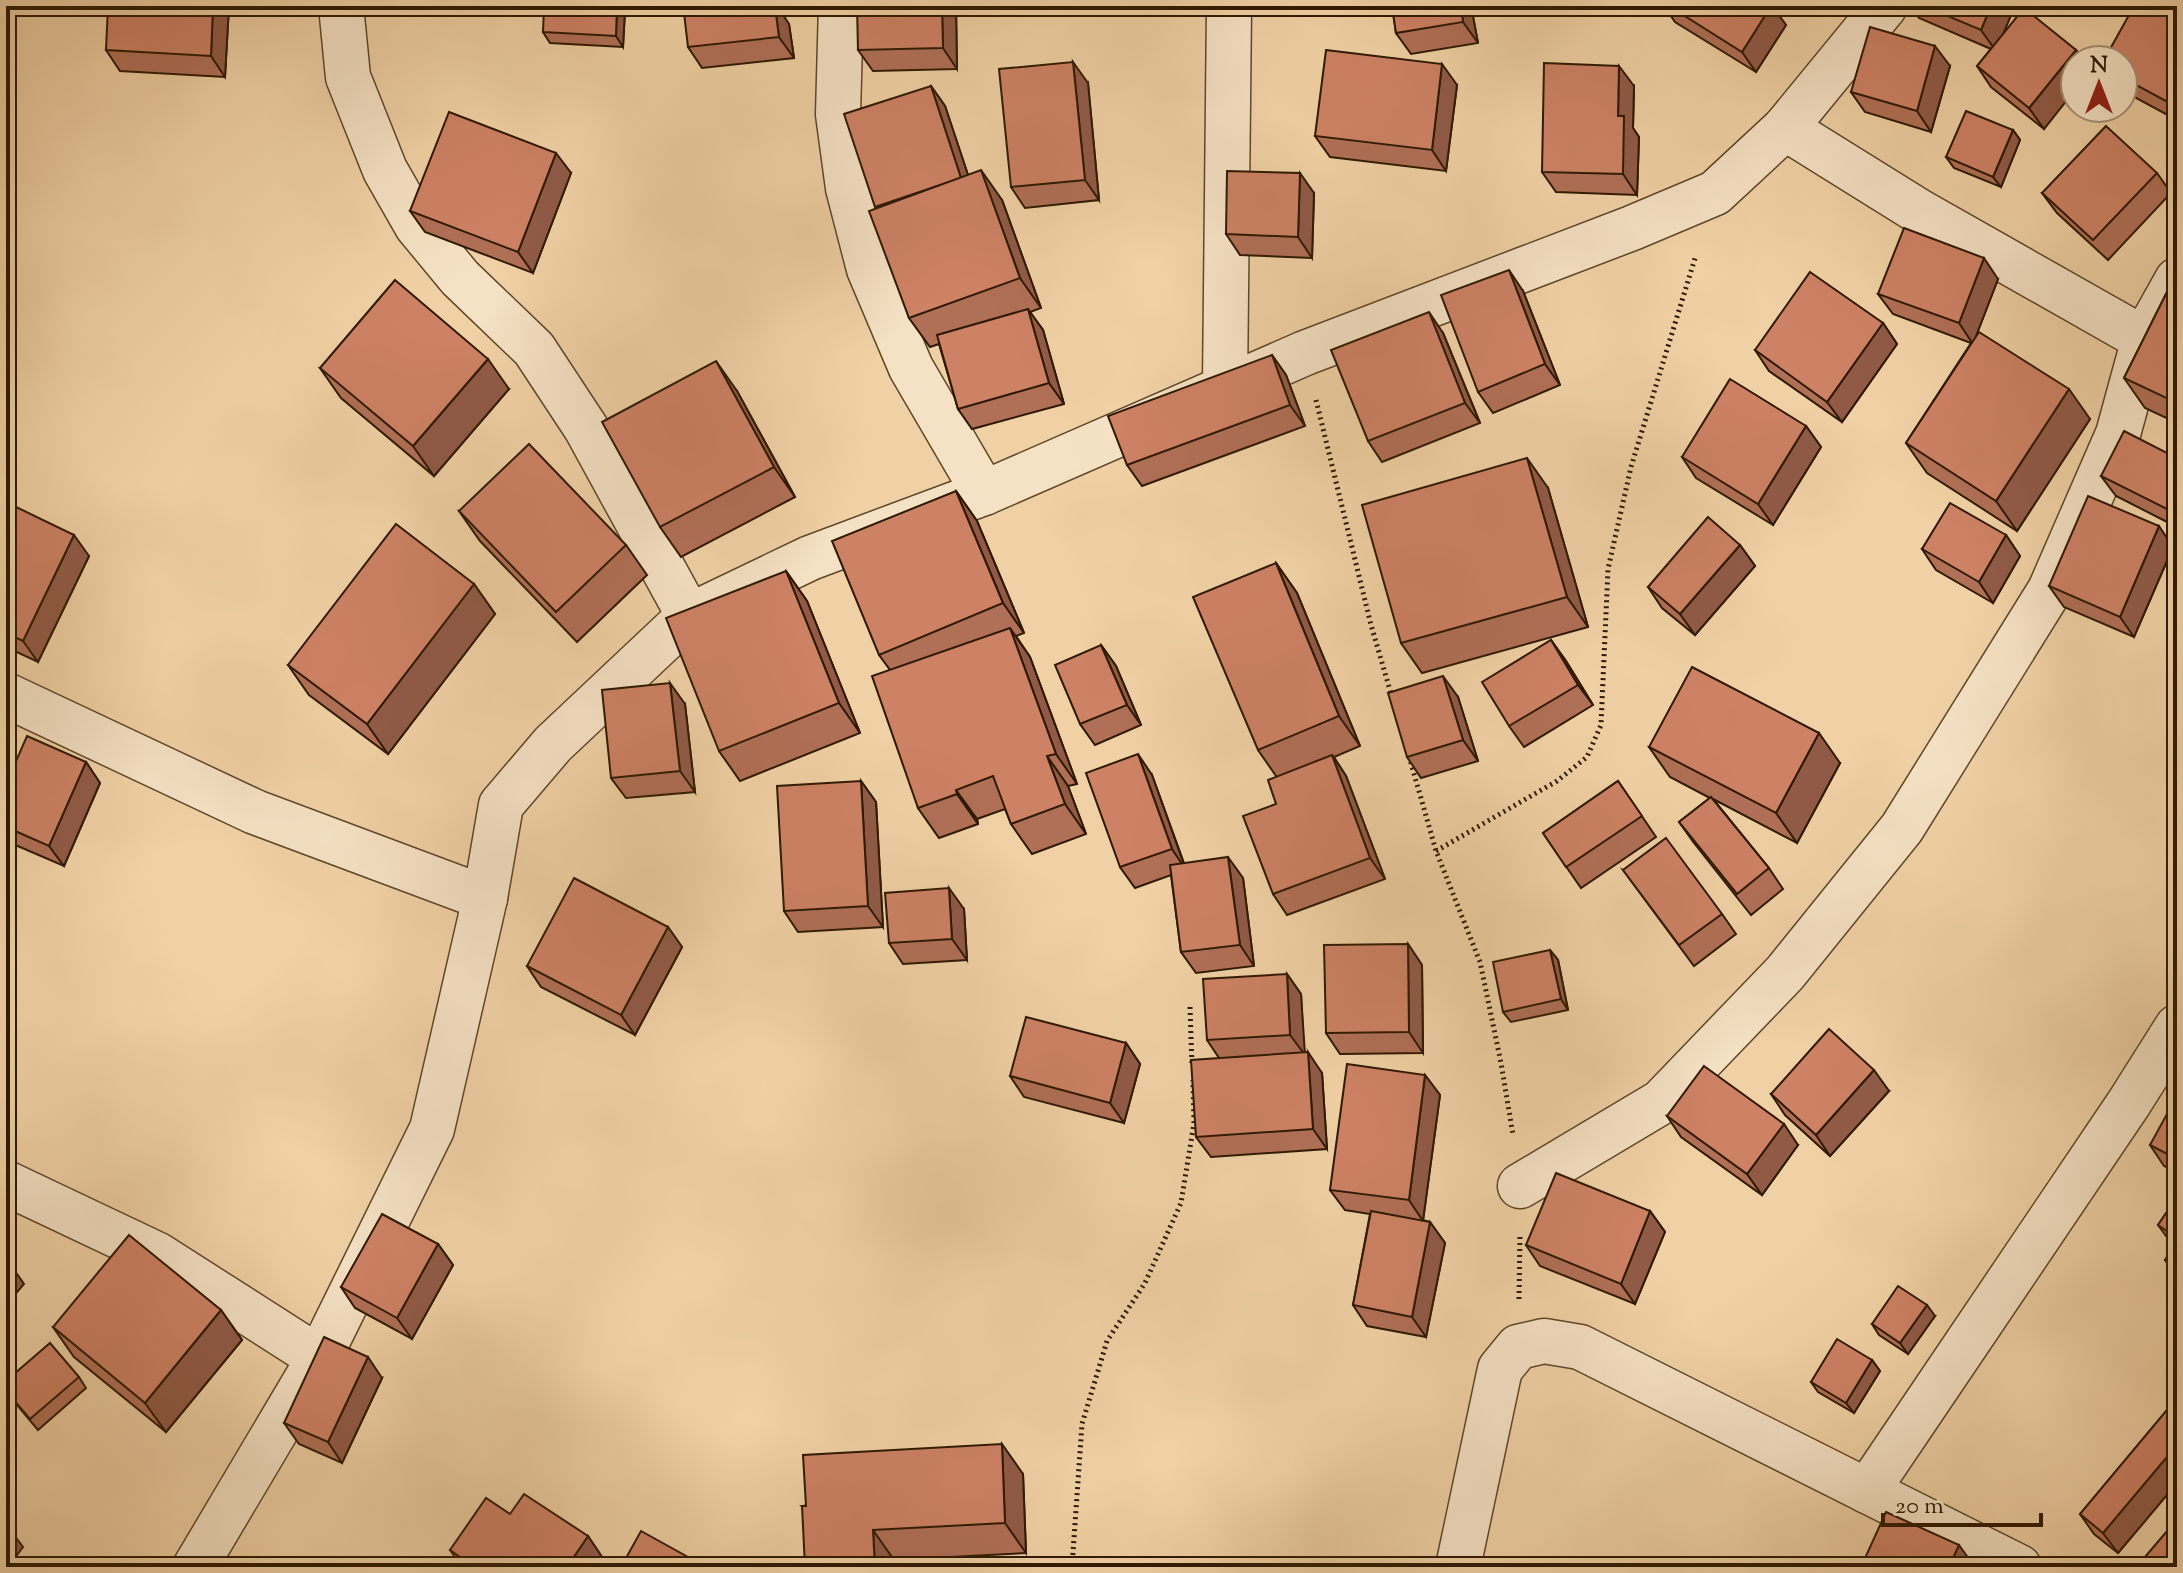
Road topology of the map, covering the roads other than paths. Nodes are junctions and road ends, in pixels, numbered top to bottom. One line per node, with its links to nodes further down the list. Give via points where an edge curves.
1 (341, 6): 10 (street, via 348,77 385,170 417,226 460,278 534,349 586,428)
2 (841, 6): 9 (street, via 838,114 848,188 869,269 911,368)
3 (1229, 6): 8 (street)
4 (1885, 6): 5 (street)
5 (1785, 128): 7 (street, via 1920,212); 8 (street, via 1715,193)
6 (2177, 280): 7 (street)
7 (2144, 339): 15 (street, via 2133,440 2050,590 1902,828 1785,973 1661,1102)
8 (1225, 386): 9 (street)
9 (984, 493): 10 (street, via 810,558)
10 (689, 616): 12 (street, via 553,744 501,805)
11 (6, 695): 12 (street, via 255,812)
12 (485, 898): 16 (street, via 432,1129)
13 (2177, 1027): 17 (street)
14 (6, 1183): 16 (street, via 158,1255)
15 (1520, 1186)
16 (319, 1358): 18 (street)
17 (1867, 1491): 19 (street, via 1580,1347 1544,1341 1518,1347 1500,1369); 20 (street)
18 (195, 1567)
19 (1458, 1567)
20 (2019, 1567)

